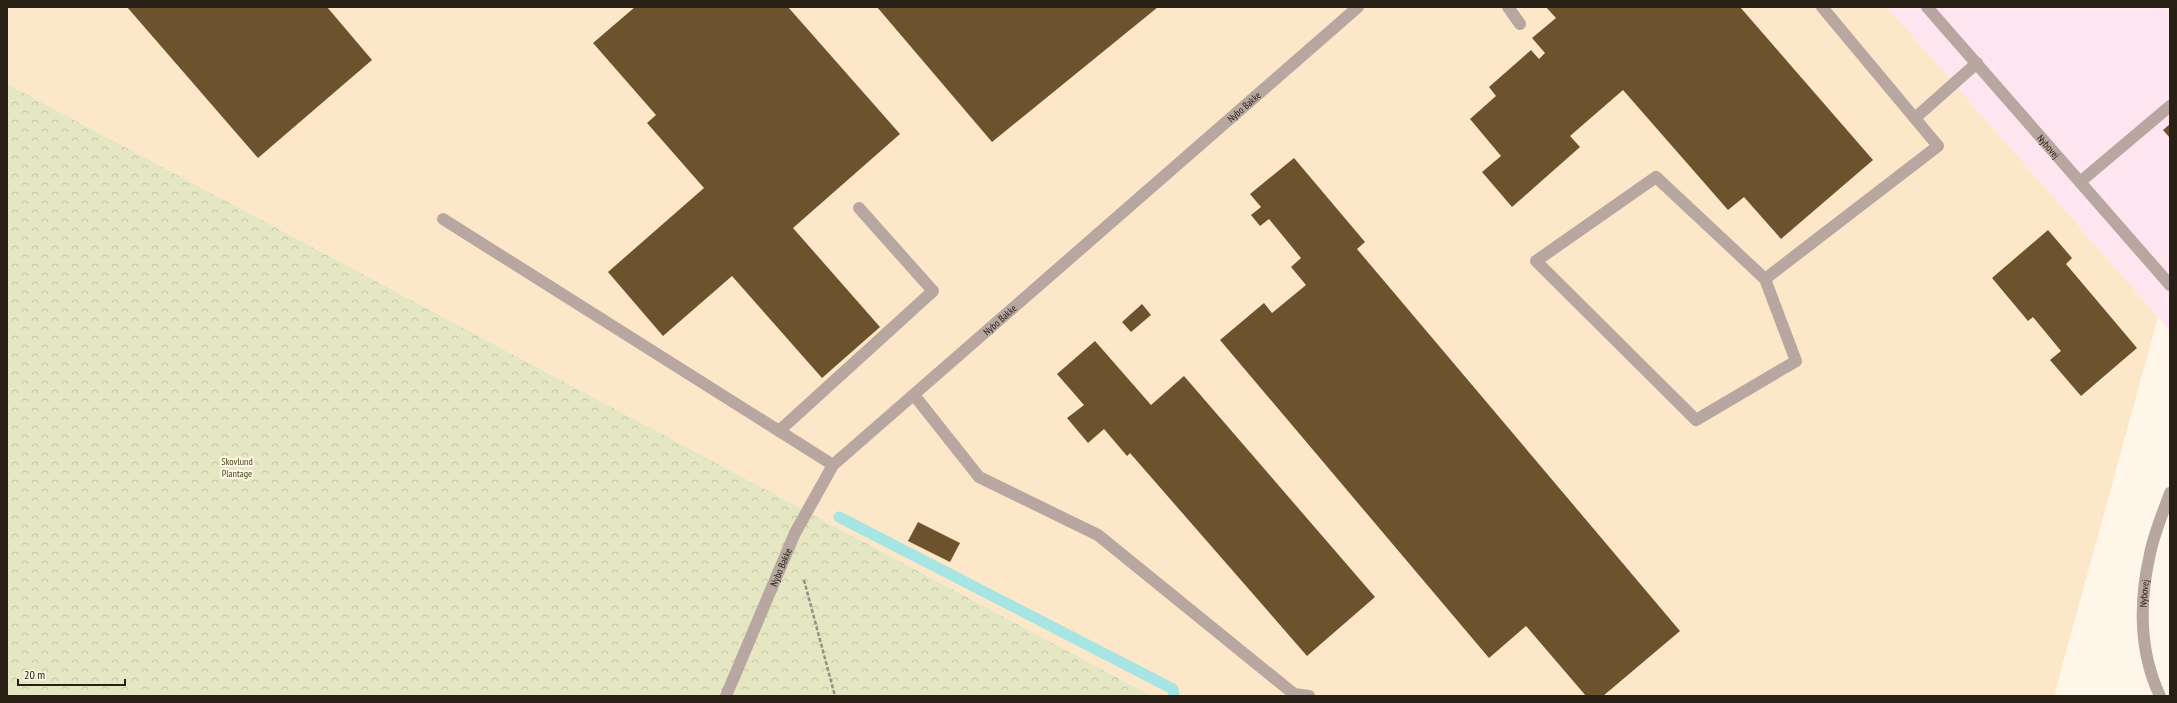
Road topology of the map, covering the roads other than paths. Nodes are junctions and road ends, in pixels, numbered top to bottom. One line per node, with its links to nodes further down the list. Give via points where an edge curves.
1 (1358, 7): 14 (street, Nybo Bakke)
2 (1508, 7): 5 (street)
3 (1822, 7): 8 (street)
4 (1927, 7): 6 (street, Nybovej)
5 (1520, 24)
6 (1977, 63): 8 (street); 9 (street, Nybovej)
7 (2170, 106): 9 (street)
8 (1915, 118): 12 (street, via 1938,146)
9 (2080, 182): 13 (street, Nybovej)
10 (859, 208): 15 (street, via 933,291)
11 (443, 219): 15 (street)
12 (1765, 279): 12 (street, via 1656,177 1536,261 1696,420 1796,361)
13 (2170, 284)
14 (914, 395): 16 (street, Nybo Bakke); 19 (street, via 980,477 1098,535 1294,694)
15 (779, 431): 16 (street)
16 (833, 465): 18 (street, Nybo Bakke, via 792,539)
17 (2170, 493): 20 (street, Nybovej, via 2150,553 2142,597 2144,643 2154,684)
18 (726, 696)
19 (1309, 696)
20 (2160, 696)

